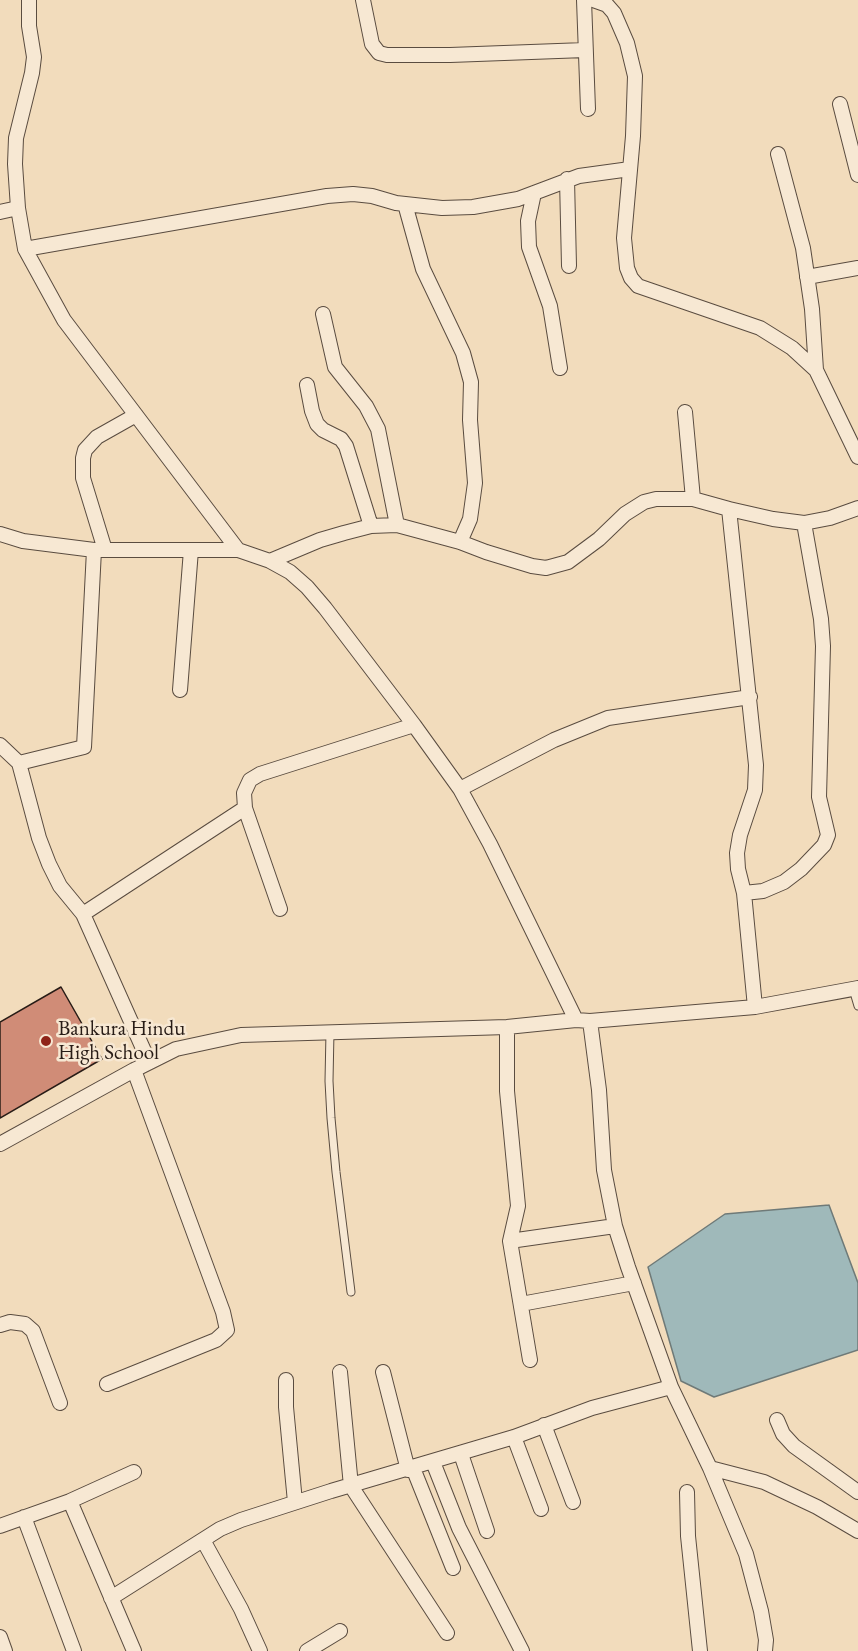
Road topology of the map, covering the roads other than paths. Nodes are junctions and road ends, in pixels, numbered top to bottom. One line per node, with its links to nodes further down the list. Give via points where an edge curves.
1 (29, 0): 14 (street, via 34,57 16,138)
2 (363, 0): 5 (street, via 372,44 387,55)
3 (584, 0): 5 (street)
4 (593, 0): 9 (street, via 607,5 614,13 635,76)
5 (585, 50): 7 (street)
6 (840, 104): 10 (street)
7 (588, 108)
8 (778, 153): 19 (street)
9 (630, 170): 11 (street); 22 (street, via 624,238 627,268 638,286 760,328 792,348)
10 (858, 175)
11 (567, 180): 12 (street); 17 (street)
12 (534, 193): 13 (street, via 473,207); 21 (street, via 528,221 529,247 550,306)
13 (405, 204): 16 (street, via 353,194 327,196); 34 (street, via 423,269 463,353 471,382 476,483 470,519)
14 (18, 208): 15 (street); 16 (street)
15 (0, 212)
16 (25, 249): 25 (street, via 64,320)
17 (569, 266)
18 (858, 268): 19 (street)
19 (807, 276): 22 (street)
20 (323, 314): 31 (street, via 335,367 366,406 378,429)
21 (560, 368)
22 (816, 370): 26 (street)
23 (307, 385): 32 (street, via 317,424 346,446)
24 (685, 412): 27 (street)
25 (136, 416): 35 (street, via 97,437 83,458 83,478); 37 (street)
26 (858, 457)
27 (693, 499): 28 (street); 34 (street, via 656,499 635,506 599,539 557,566 532,566)
28 (729, 508): 30 (street); 40 (street)
29 (858, 508): 30 (street)
30 (804, 523): 46 (street, via 821,619 819,797 828,834 816,853 784,882 763,891)
31 (397, 525): 32 (street); 34 (street)
32 (371, 526): 38 (street, via 320,540)
33 (0, 534): 35 (street, via 23,541)
34 (460, 542)
35 (100, 550): 36 (street); 43 (street, via 84,747)
36 (191, 550): 37 (street); 39 (street)
37 (238, 550): 38 (street)
38 (270, 561): 41 (street, via 307,587)
39 (180, 690)
40 (750, 697): 44 (street, via 608,717); 46 (street, via 756,779 737,853)
41 (414, 724): 44 (street); 45 (street, via 260,774 246,785)
42 (0, 745): 43 (street)
43 (18, 763): 48 (street, via 49,864 60,886)
44 (460, 789): 52 (street)
45 (245, 808): 47 (street); 48 (street)
46 (744, 893): 51 (street)
47 (280, 909)
48 (83, 914): 55 (street)
49 (855, 988): 50 (lane); 51 (street)
50 (858, 1006)
51 (755, 1007): 52 (street)
52 (583, 1020): 53 (street); 58 (street, via 598,1090 604,1170)
53 (507, 1027): 54 (street); 59 (street, via 507,1091 518,1206)
54 (330, 1032): 55 (street, via 240,1035 176,1049); 61 (lane, via 331,1118)
55 (148, 1062): 56 (street)
56 (134, 1070): 57 (street); 68 (street, via 227,1330 216,1340)
57 (0, 1144)
58 (615, 1226): 59 (street); 60 (street)
59 (510, 1241): 62 (street)
60 (634, 1283): 62 (street); 69 (street)
61 (351, 1292)
62 (521, 1304): 64 (street)
63 (0, 1325): 70 (street, via 25,1324 33,1331)
64 (530, 1360)
65 (340, 1372): 79 (street)
66 (383, 1372): 77 (street)
67 (286, 1380): 83 (street)
68 (107, 1384)
69 (671, 1387): 72 (street); 76 (street)
70 (60, 1403)
71 (777, 1420): 81 (street, via 794,1446)
72 (544, 1425): 73 (street); 84 (street)
73 (514, 1437): 74 (street); 85 (street)
74 (461, 1454): 75 (street); 88 (street)
75 (433, 1462): 77 (street); 101 (street, via 459,1528)
76 (710, 1468): 89 (street, via 764,1482); 103 (street, via 746,1554 761,1611)
77 (411, 1469): 79 (street); 91 (street)
78 (134, 1472): 82 (street)
79 (351, 1486): 83 (street); 94 (street)
80 (687, 1492): 102 (street)
81 (858, 1492)
82 (70, 1501): 86 (street); 92 (street)
83 (295, 1502): 90 (street, via 241,1520)
84 (573, 1502)
85 (541, 1509)
86 (24, 1517): 87 (street); 97 (street)
87 (0, 1526)
88 (487, 1531)
89 (858, 1531)
90 (203, 1540): 92 (street); 99 (street, via 242,1608)
91 (453, 1568)
92 (111, 1598): 98 (street)
93 (340, 1631): 100 (street)
94 (447, 1633)
95 (0, 1637): 96 (street)
96 (5, 1651)
97 (74, 1651)
98 (134, 1651)
99 (260, 1651)
100 (307, 1651)
101 (522, 1651)
102 (700, 1651)
103 (765, 1651)

